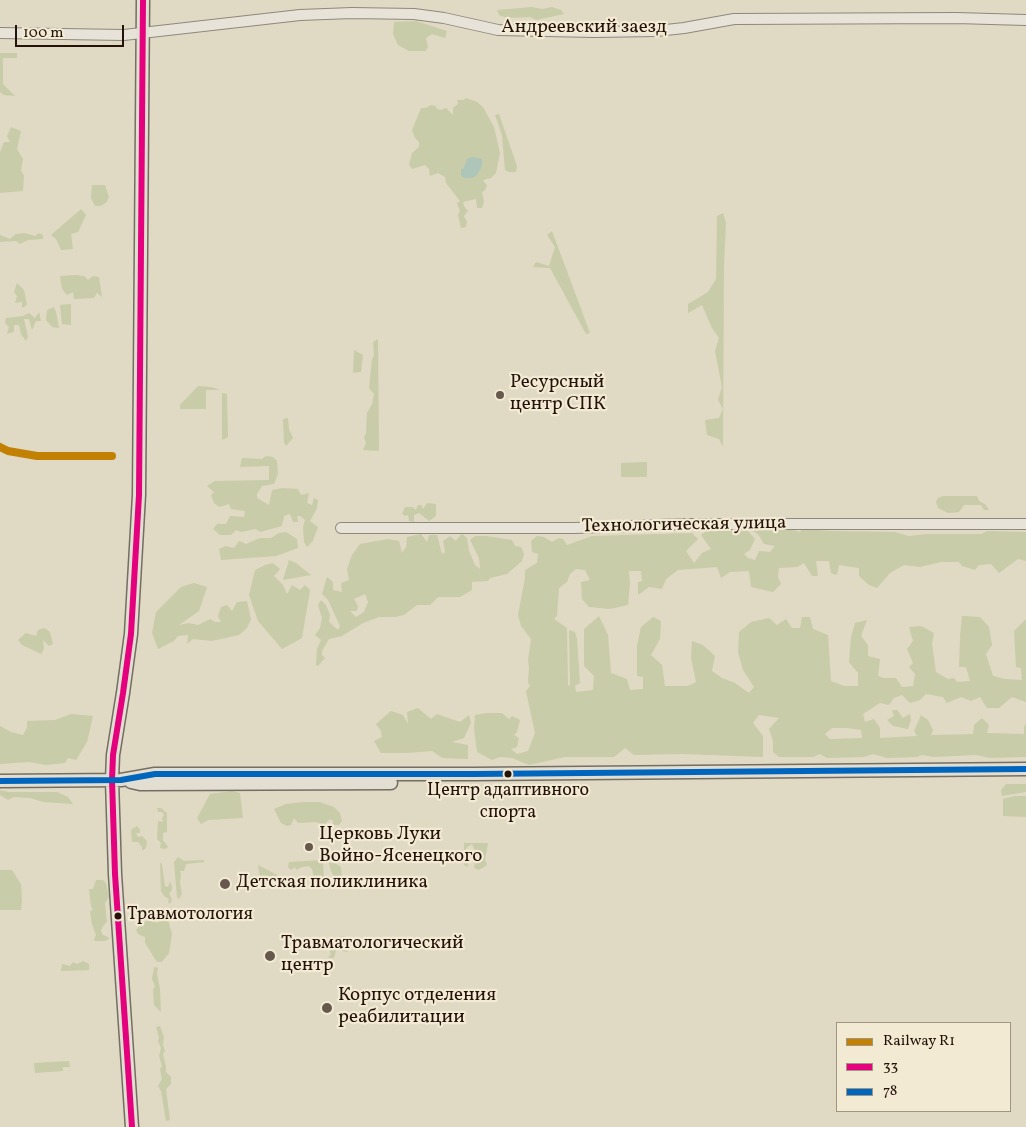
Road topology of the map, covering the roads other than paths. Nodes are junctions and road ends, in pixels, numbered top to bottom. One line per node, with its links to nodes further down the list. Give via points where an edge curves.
1 (143, 0): 4 (main road)
2 (1026, 20): 4 (street, Андреевский заезд, via 734,19 666,30 594,32 498,30 414,14 352,13)
3 (0, 33): 4 (street, Андреевский заезд)
4 (143, 33): 9 (main road, via 139,495 131,634 113,755)
5 (1026, 524): 6 (street, Технологическая улица)
6 (342, 528)
7 (1026, 769): 9 (main road, via 164,774)
8 (1026, 778): 9 (main road, via 140,784)
9 (117, 780): 10 (main road); 11 (main road, via 116,884)
10 (0, 781)
11 (132, 1127)

